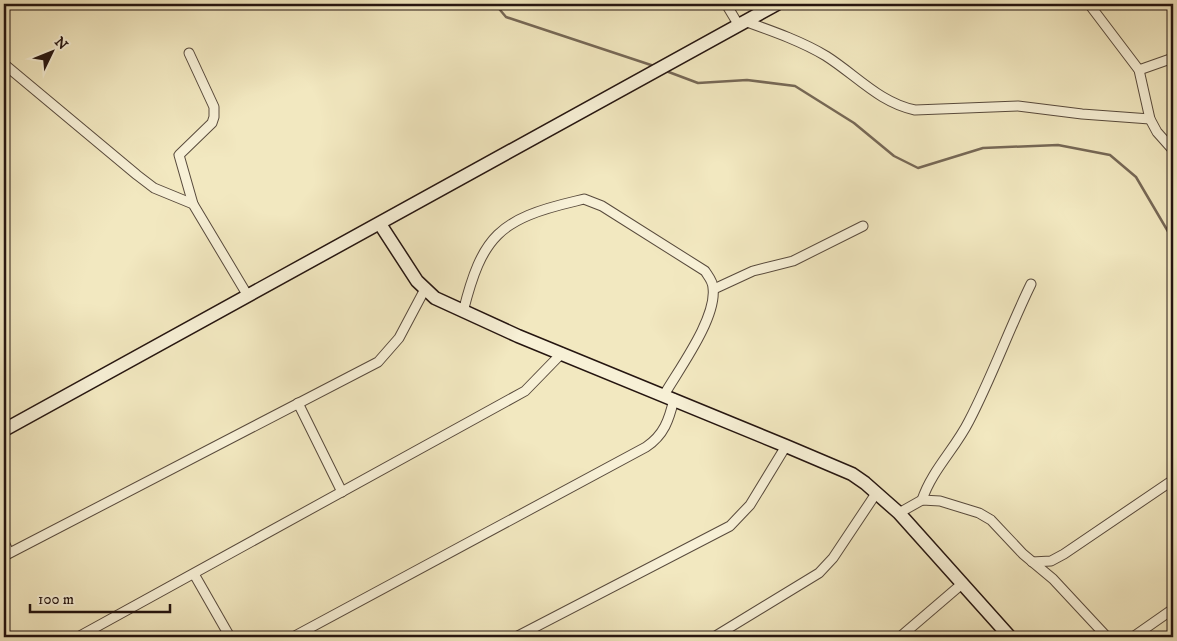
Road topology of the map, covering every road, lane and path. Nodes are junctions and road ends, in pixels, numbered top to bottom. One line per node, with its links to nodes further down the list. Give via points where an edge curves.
1 (726, 4): 4 (street)
2 (777, 4): 4 (street)
3 (1088, 4): 8 (street)
4 (741, 22): 9 (street, via 784,35 825,56 885,100 902,108 1018,106); 12 (street)
5 (189, 54): 11 (street, via 214,107 212,123 179,155)
6 (1173, 58): 8 (street)
7 (4, 64): 11 (street, via 137,176 154,188)
8 (1139, 70): 9 (street)
9 (1150, 119): 10 (street)
10 (1173, 150)
11 (193, 204): 17 (street)
12 (380, 224): 15 (street); 17 (street)
13 (863, 226): 16 (street, via 793,261 753,271)
14 (1031, 284): 27 (street, via 970,420 958,442 931,477)
15 (424, 289): 18 (street); 21 (street, via 399,338 378,362)
16 (714, 289): 18 (street, via 704,271 632,223 584,199 514,221 504,228 482,252); 20 (street, via 708,316)
17 (248, 296): 22 (street)
18 (463, 312): 19 (street)
19 (562, 353): 20 (street); 25 (street, via 526,392)
20 (669, 397): 23 (street); 37 (street, via 670,418 656,440 646,447)
21 (298, 403): 25 (street); 30 (street)
22 (4, 430)
23 (786, 446): 26 (street, via 852,474); 38 (street, via 750,505 730,526)
24 (1173, 480): 31 (street, via 1064,554 1051,561)
25 (342, 492): 32 (street)
26 (877, 492): 28 (street); 39 (street, via 833,558 819,573)
27 (922, 500): 28 (street); 31 (street, via 940,501 979,513 991,520)
28 (899, 513): 33 (street)
29 (4, 542): 30 (street)
30 (7, 554)
31 (1032, 562): 42 (street, via 1054,579)
32 (194, 574): 35 (street); 36 (street)
33 (963, 583): 40 (street); 41 (street)
34 (1173, 609): 43 (street)
35 (78, 637)
36 (230, 637)
37 (293, 637)
38 (516, 637)
39 (714, 637)
40 (900, 637)
41 (1010, 637)
42 (1107, 637)
43 (1132, 637)

